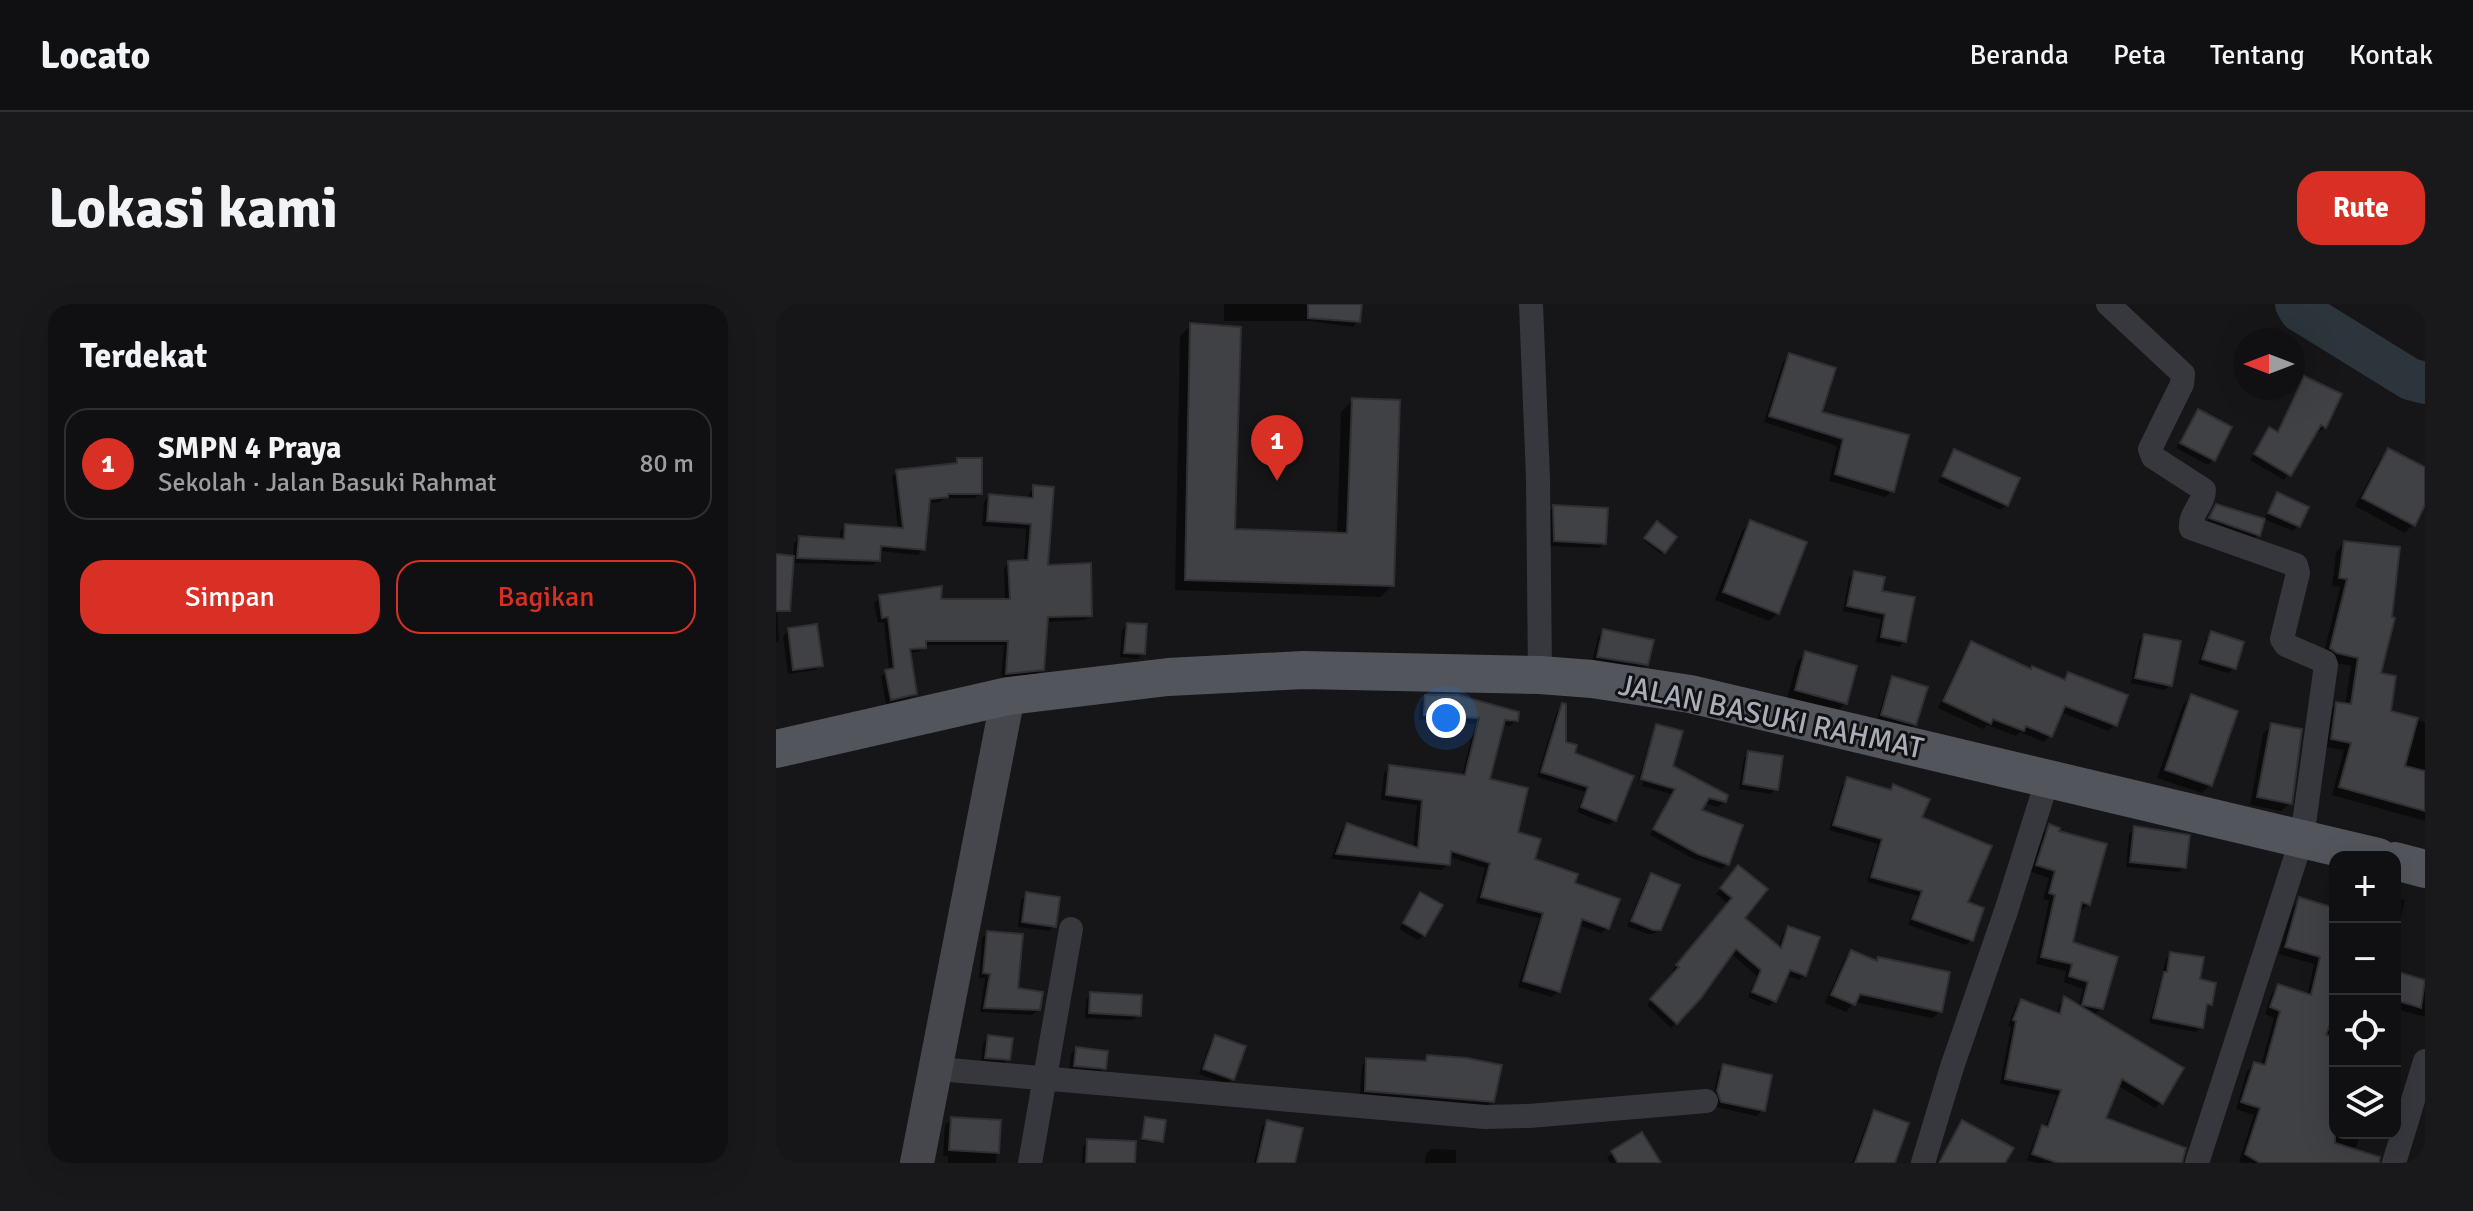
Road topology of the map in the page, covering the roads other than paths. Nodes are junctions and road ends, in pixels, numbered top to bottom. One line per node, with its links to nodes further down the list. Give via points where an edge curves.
1 (1531, 304): 3 (street)
2 (2108, 304): 7 (street, via 2183,374 2150,449 2153,457 2204,490 2190,521 2193,531 2299,569 2282,639 2326,665)
3 (1540, 675): 4 (main road, JALAN BASUKI RAHMAT, via 1303,670 1168,677); 6 (main road, JALAN BASUKI RAHMAT, via 1690,694)
4 (1008, 696): 5 (main road, JALAN BASUKI RAHMAT); 13 (main road)
5 (776, 749)
6 (2048, 778): 7 (main road, JALAN BASUKI RAHMAT); 18 (street)
7 (2302, 838): 8 (main road, JALAN BASUKI RAHMAT); 19 (street)
8 (2354, 851)
9 (2401, 863): 10 (main road)
10 (2425, 869)
11 (1071, 929): 14 (street)
12 (2425, 1061): 20 (street)
13 (938, 1069): 14 (street); 16 (main road)
14 (1046, 1078): 15 (street, via 1485,1117); 17 (street)
15 (1706, 1101)
16 (917, 1163)
17 (1030, 1163)
18 (1923, 1163)
19 (2197, 1163)
20 (2394, 1163)

